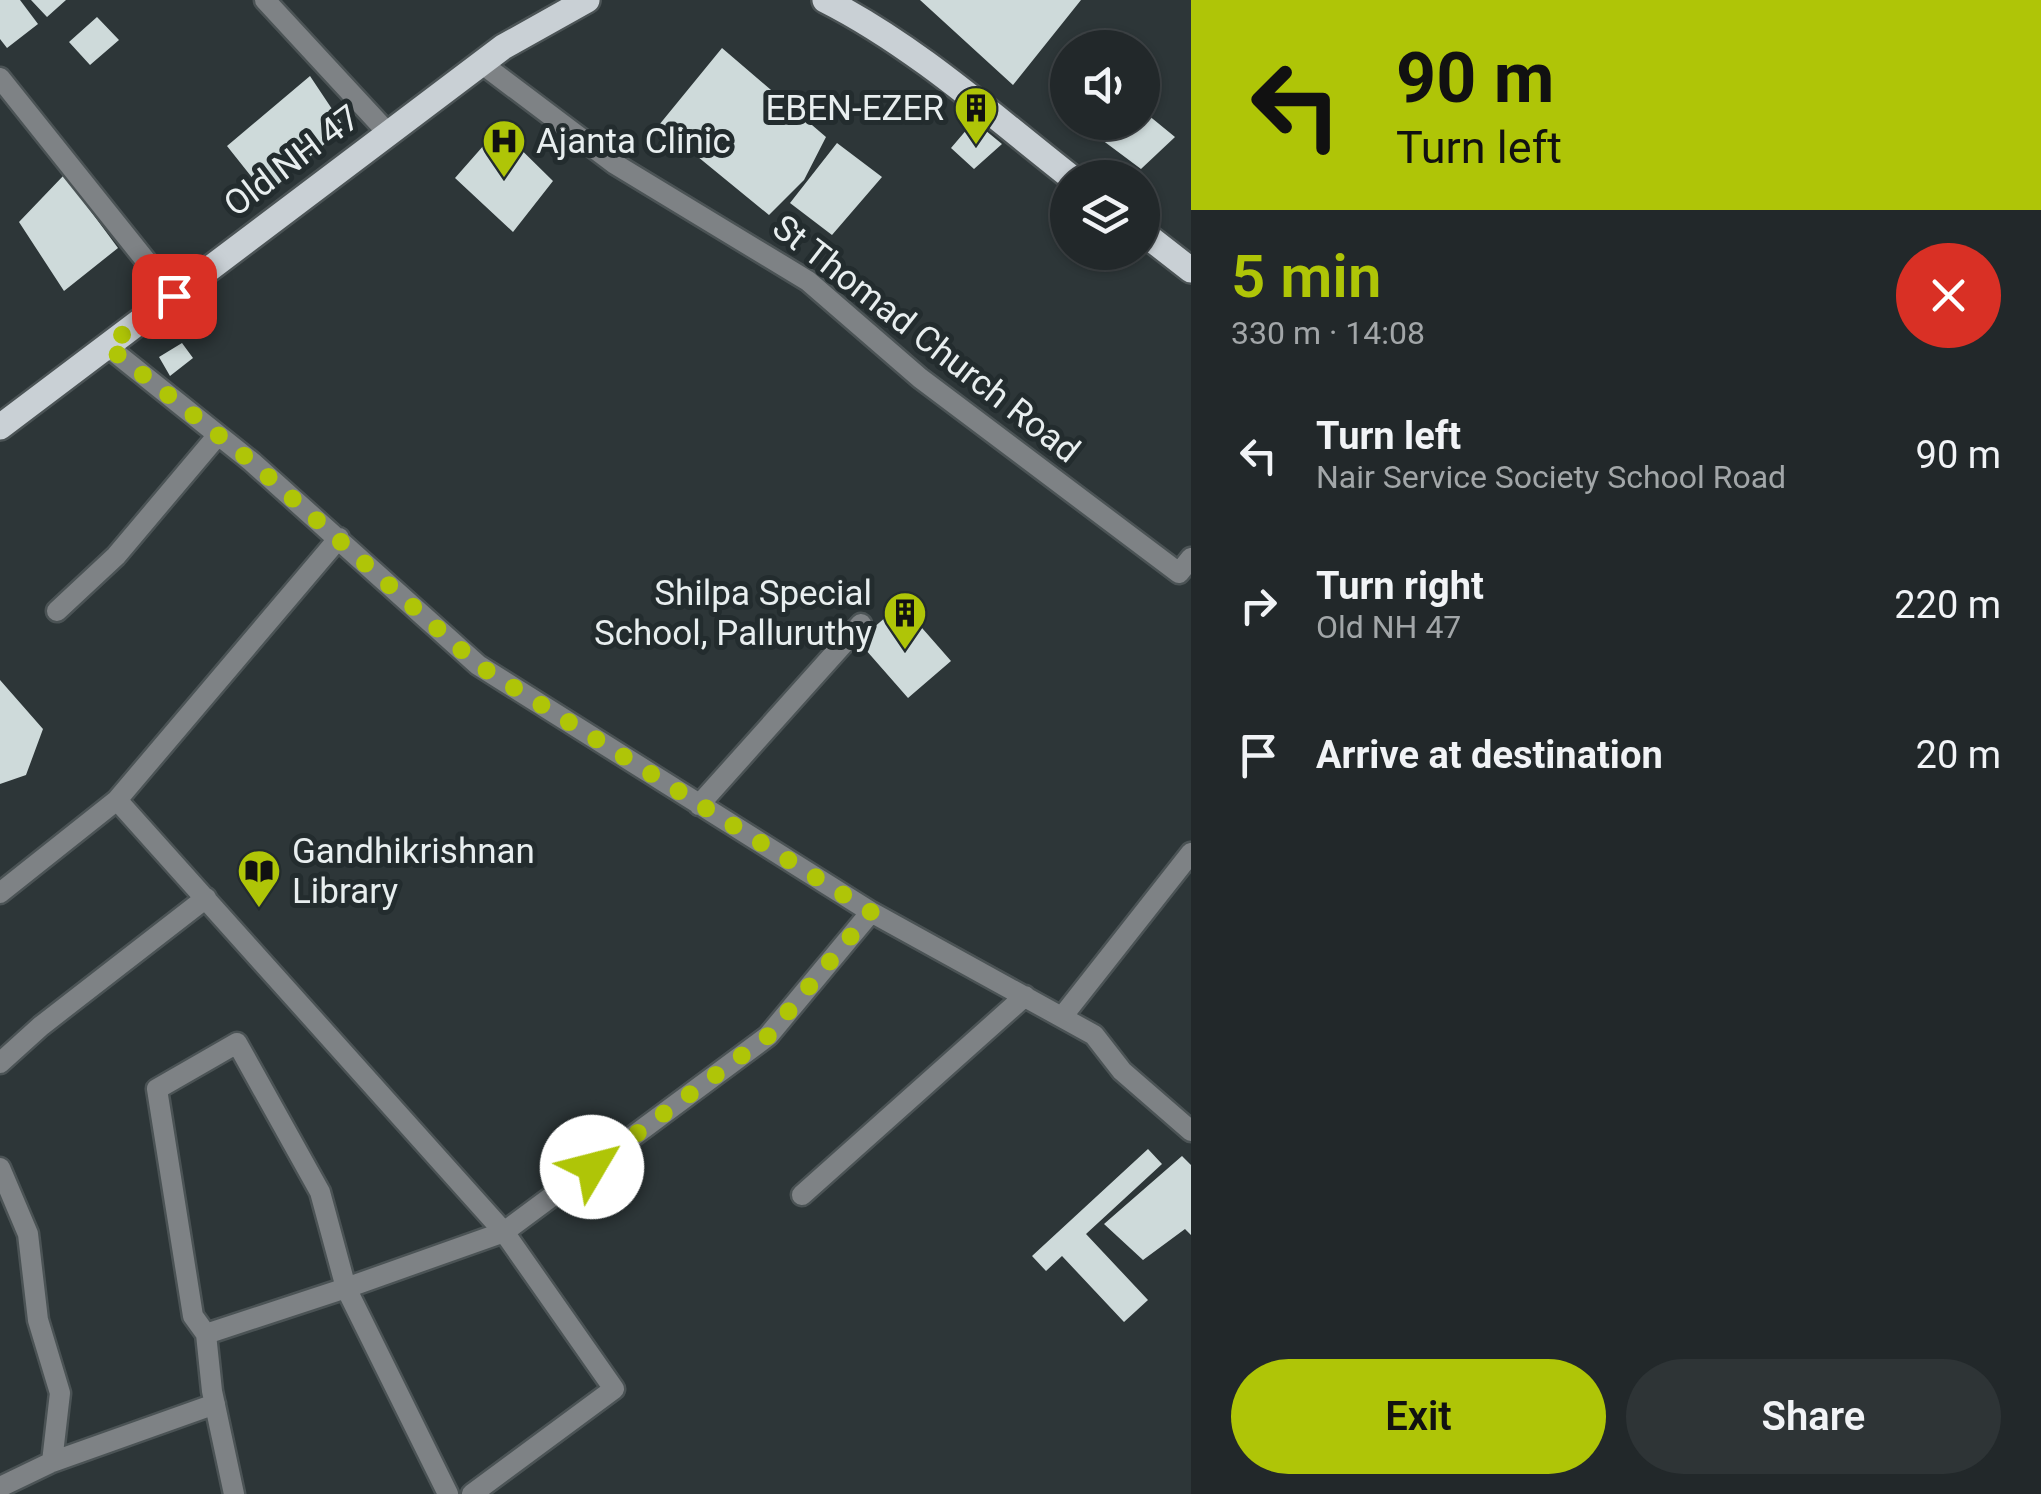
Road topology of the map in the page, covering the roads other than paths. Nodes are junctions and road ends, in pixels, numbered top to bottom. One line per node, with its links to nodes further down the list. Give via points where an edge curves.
1 (265, 0): 6 (street)
2 (587, 0): 4 (main road, Old NH 47)
3 (825, 0): 7 (main road, via 928,67)
4 (481, 63): 6 (main road, Old NH 47); 15 (street, St Thomad Church Road, via 614,164 808,280 920,378)
5 (0, 78): 10 (street)
6 (388, 132): 10 (main road, Old NH 47)
7 (1050, 161)
8 (1160, 246): 9 (main road)
9 (1191, 270)
10 (174, 296): 11 (main road, Old NH 47)
11 (107, 346): 12 (main road, Old NH 47); 13 (street)
12 (0, 427)
13 (218, 435): 14 (street); 16 (street, via 116,556)
14 (339, 538): 18 (street); 19 (street, via 478,665)
15 (1185, 566)
16 (57, 611)
17 (861, 624): 19 (street)
18 (118, 800): 21 (street); 22 (street)
19 (700, 804): 23 (street)
20 (1191, 853): 25 (street)
21 (0, 893)
22 (206, 898): 26 (street); 30 (street)
23 (871, 912): 24 (street); 30 (street, via 768,1036)
24 (1025, 996): 25 (street); 29 (street)
25 (1062, 1016): 27 (street, via 1094,1034 1122,1071)
26 (0, 1063)
27 (1191, 1131)
28 (0, 1168): 34 (street, via 28,1234 38,1320 60,1394)
29 (802, 1194)
30 (504, 1232): 31 (street); 38 (street, via 614,1388)
31 (346, 1288): 32 (street); 32 (street, via 320,1192 237,1043 157,1089 193,1316); 37 (street)
32 (206, 1334): 33 (street)
33 (215, 1404): 34 (street); 36 (street)
34 (52, 1462): 35 (street)
35 (0, 1487)
36 (234, 1494)
37 (448, 1494)
38 (472, 1494)

